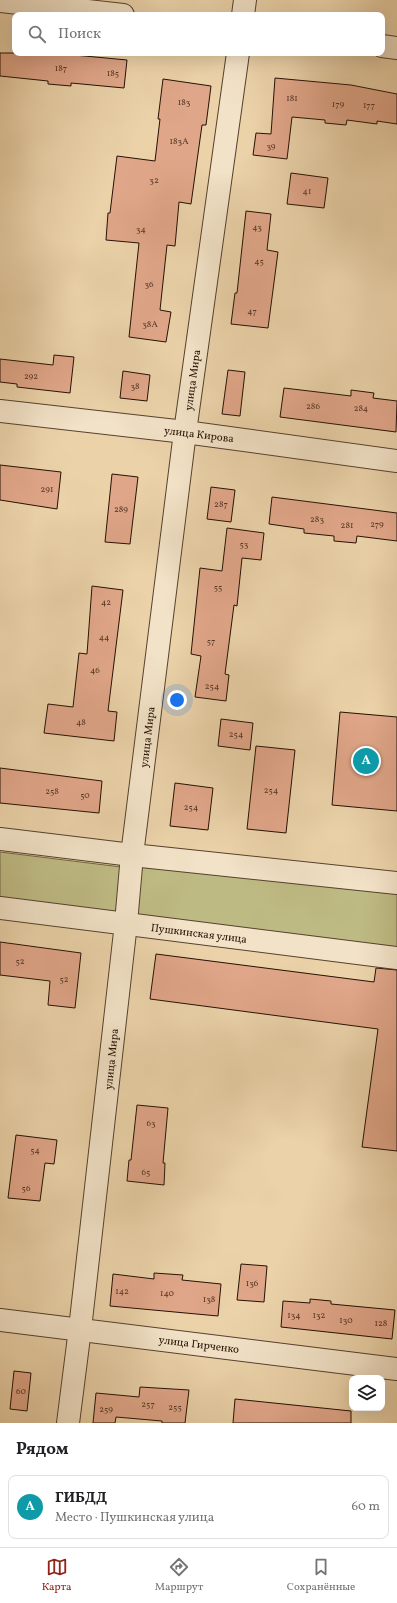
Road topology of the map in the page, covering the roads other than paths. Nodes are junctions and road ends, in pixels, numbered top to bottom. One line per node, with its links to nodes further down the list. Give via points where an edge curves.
1 (245, 0): 4 (street)
2 (0, 1): 3 (street)
3 (97, 12)
4 (243, 12)
5 (385, 46): 6 (street)
6 (397, 48)
7 (238, 56): 9 (street, улица Мира)
8 (0, 411): 9 (street, улица Кирова)
9 (185, 432): 10 (street, улица Кирова); 12 (street, улица Мира)
10 (397, 461)
11 (0, 839): 12 (street)
12 (132, 855): 13 (street); 15 (street, улица Мира)
13 (397, 883)
14 (0, 908): 15 (street, Пушкинская улица)
15 (126, 923): 16 (street, Пушкинская улица); 18 (street, улица Мира)
16 (397, 958)
17 (0, 1320): 18 (street, улица Гирченко)
18 (80, 1329): 19 (street, улица Гирченко); 20 (street, улица Мира)
19 (397, 1368)
20 (68, 1423)

